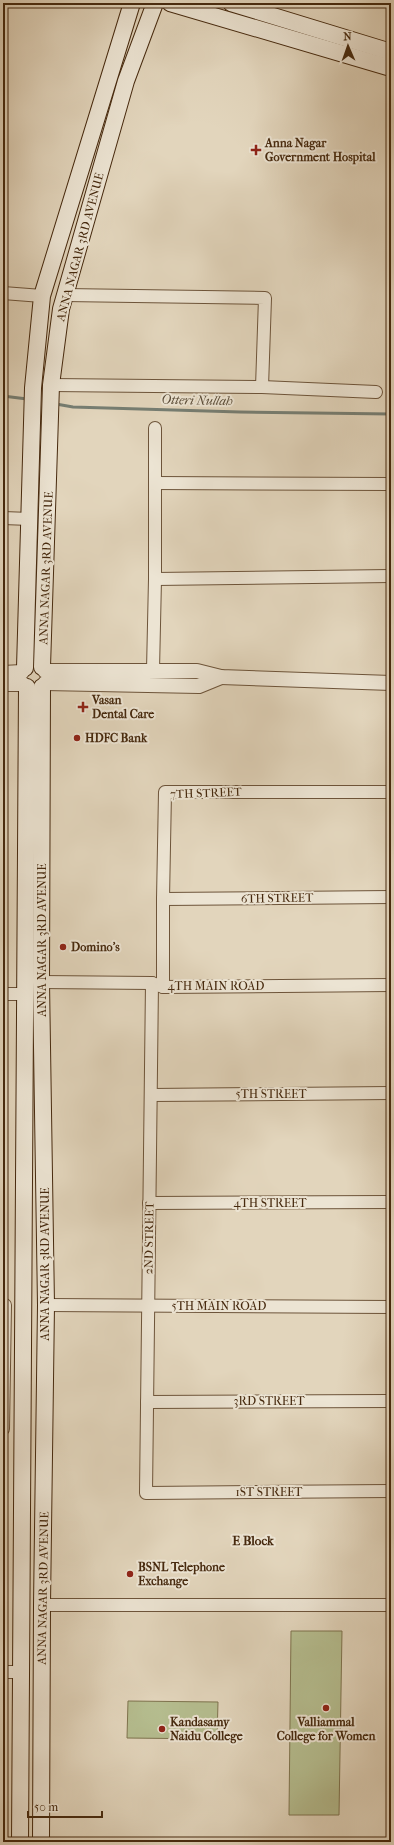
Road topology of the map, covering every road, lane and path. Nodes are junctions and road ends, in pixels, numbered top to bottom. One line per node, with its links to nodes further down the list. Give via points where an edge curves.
1 (132, 3): 7 (main road, ANNA NAGAR 3RD AVENUE)
2 (155, 3): 8 (main road, ANNA NAGAR 3RD AVENUE)
3 (170, 3): 6 (main road)
4 (232, 3): 5 (main road)
5 (391, 52)
6 (391, 68)
7 (109, 81): 8 (main road); 11 (main road, ANNA NAGAR 3RD AVENUE)
8 (125, 86): 10 (main road, ANNA NAGAR 3RD AVENUE)
9 (3, 293): 11 (street)
10 (66, 295): 12 (street, via 265,298); 14 (main road, ANNA NAGAR 3RD AVENUE, via 61,309)
11 (42, 296): 19 (main road, ANNA NAGAR 3RD AVENUE, via 32,400)
12 (262, 387): 13 (street); 14 (street)
13 (376, 392)
14 (51, 397): 24 (main road, ANNA NAGAR 3RD AVENUE)
15 (155, 428): 16 (street)
16 (155, 483): 17 (street); 21 (street)
17 (391, 484)
18 (3, 518): 19 (street)
19 (30, 520): 24 (main road, ANNA NAGAR 3RD AVENUE)
20 (391, 576): 21 (street)
21 (155, 579): 22 (street)
22 (153, 670): 24 (street); 25 (street, via 196,671)
23 (3, 673): 24 (street)
24 (34, 677): 25 (street, via 199,686); 27 (street); 31 (main road, ANNA NAGAR 3RD AVENUE); 35 (main road, ANNA NAGAR 3RD AVENUE)
25 (222, 677): 26 (street)
26 (391, 683)
27 (3, 684)
28 (391, 792): 30 (street, 7TH STREET, via 165,792)
29 (391, 897): 30 (street, 6TH STREET)
30 (163, 899): 32 (street, 7TH STREET)
31 (41, 982): 32 (street, 4TH MAIN ROAD); 42 (main road, ANNA NAGAR 3RD AVENUE)
32 (157, 985): 33 (street, 4TH MAIN ROAD); 37 (street, 2ND STREET)
33 (391, 985)
34 (3, 994): 35 (street)
35 (26, 994): 41 (main road, ANNA NAGAR 3RD AVENUE)
36 (391, 1093): 37 (street, 5TH STREET)
37 (151, 1095): 39 (street, 2ND STREET)
38 (391, 1202): 39 (street, 4TH STREET)
39 (149, 1203): 43 (street, 2ND STREET)
40 (4, 1305): 41 (street); 47 (street)
41 (24, 1305): 53 (main road, ANNA NAGAR 3RD AVENUE)
42 (46, 1305): 43 (street, 5TH MAIN ROAD); 50 (main road, ANNA NAGAR 3RD AVENUE)
43 (148, 1306): 44 (street, 5TH MAIN ROAD); 46 (street, 2ND STREET)
44 (391, 1307)
45 (391, 1401): 46 (street, 3RD STREET)
46 (147, 1402): 49 (street, 2ND STREET)
47 (3, 1429)
48 (391, 1491): 49 (street, 1ST STREET)
49 (146, 1492)
50 (42, 1604): 51 (street); 55 (main road, ANNA NAGAR 3RD AVENUE)
51 (391, 1605)
52 (3, 1672): 53 (street)
53 (20, 1672): 54 (main road, ANNA NAGAR 3RD AVENUE)
54 (20, 1842)
55 (41, 1842)

